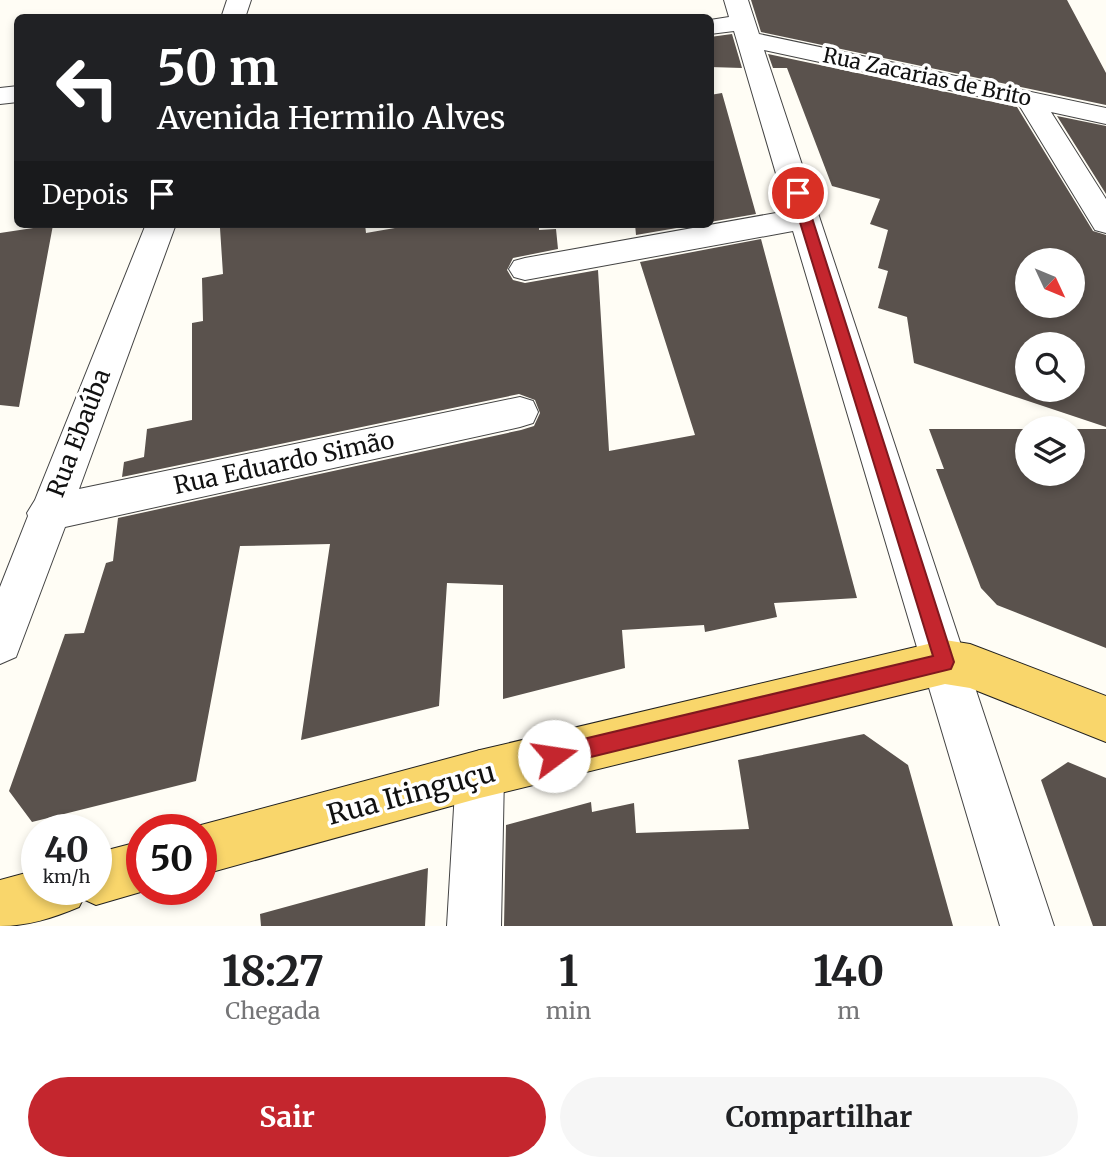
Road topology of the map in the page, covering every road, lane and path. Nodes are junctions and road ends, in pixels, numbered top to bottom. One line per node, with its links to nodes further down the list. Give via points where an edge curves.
1 (734, 22): 2 (street, Rua Zacarias de Brito); 4 (street)
2 (1028, 98): 3 (street, Rua Zacarias de Brito); 5 (street)
3 (1106, 116)
4 (806, 218): 7 (street); 11 (street)
5 (1106, 223)
6 (159, 228): 9 (street, Rua Ebaúba)
7 (526, 269)
8 (520, 412): 9 (street, Rua Eduardo Simão)
9 (47, 513): 10 (street, Rua Ebaúba)
10 (0, 642)
11 (945, 662): 12 (main road, Rua Itinguçu, via 970,666); 13 (main road, Rua Itinguçu); 18 (street)
12 (1106, 719)
13 (480, 774): 14 (main road, Rua Itinguçu); 17 (street)
14 (217, 846)
15 (21, 900): 16 (main road)
16 (0, 906)
17 (474, 926)
18 (1027, 926)

